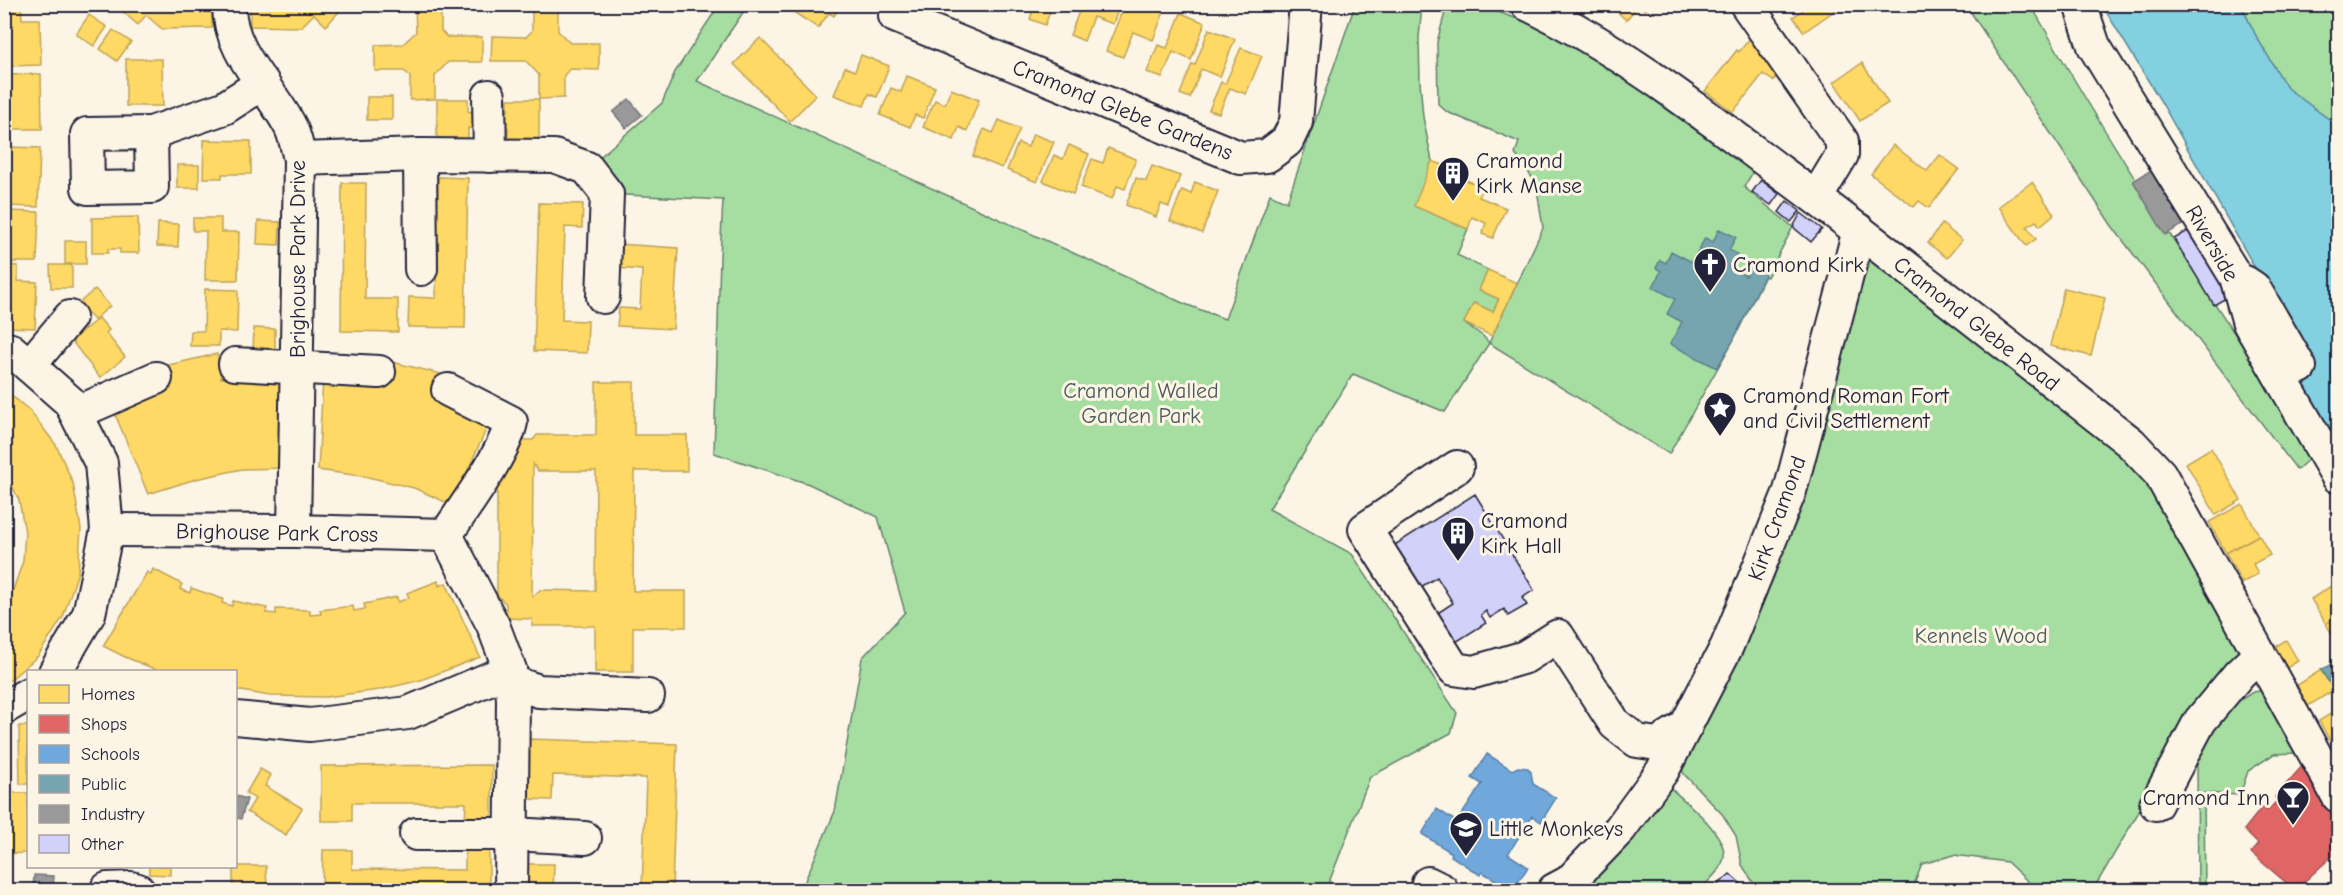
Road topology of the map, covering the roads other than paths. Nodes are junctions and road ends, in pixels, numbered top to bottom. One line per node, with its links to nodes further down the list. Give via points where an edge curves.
1 (229, 4): 7 (street, Brighouse Park Drive, via 239,50)
2 (1306, 4): 6 (street, Cramond Glebe Gardens, via 1296,122 1287,141 1267,156 1241,158)
3 (1527, 4): 13 (street, Cramond Glebe Road, via 1595,42 1688,103)
4 (1746, 4): 13 (street, via 1842,141 1842,155)
5 (2080, 4): 16 (street, Riverside, via 2094,46)
6 (895, 16)
7 (263, 83): 9 (street, via 224,108); 12 (street, Brighouse Park Drive, via 290,125)
8 (489, 96): 11 (street)
9 (151, 133)
10 (420, 155): 11 (street); 12 (street); 15 (street)
11 (490, 156): 17 (street, via 554,156 587,168 607,194)
12 (300, 159): 22 (street, Brighouse Park Drive)
13 (1816, 198): 14 (street, Cramond Glebe Road)
14 (1859, 230): 33 (street, Cramond Glebe Road, via 2131,443 2160,474); 40 (street, Kirk Cramond, via 1790,491 1727,646)
15 (421, 269)
16 (2236, 277): 23 (street, via 2254,288); 29 (street, Riverside, via 2249,323)
17 (603, 297)
18 (70, 317): 21 (street)
19 (4, 348): 21 (street)
20 (235, 364): 22 (street)
21 (29, 366): 27 (street, via 70,402)
22 (296, 367): 24 (street); 31 (street, Brighouse Park Drive)
23 (2300, 367)
24 (379, 372)
25 (156, 378): 27 (street)
26 (448, 390): 32 (street, via 511,422 509,433)
27 (76, 413): 30 (street, via 101,463)
28 (1457, 467): 40 (street, via 1365,529 1454,669 1474,672 1525,657 1558,636 1615,724 1637,741 1657,744)
29 (2338, 477)
30 (107, 530): 31 (street, Brighouse Park Cross); 34 (street, via 89,614)
31 (294, 531): 32 (street, Brighouse Park Cross)
32 (446, 535): 35 (street, via 493,625)
33 (2259, 655): 41 (street, Cramond Glebe Road); 42 (street, via 2200,721)
34 (56, 670)
35 (510, 676): 37 (street, via 539,691); 39 (street, via 408,714 310,725); 44 (street)
36 (27, 695): 38 (street)
37 (648, 696)
38 (4, 708)
39 (237, 718)
40 (1686, 726): 47 (street, Kirk Cramond, via 1663,770 1620,829 1569,882)
41 (2338, 796)
42 (2156, 804)
43 (416, 834): 44 (street)
44 (512, 834): 45 (street); 46 (street)
45 (585, 838)
46 (511, 891)
47 (1554, 891)

